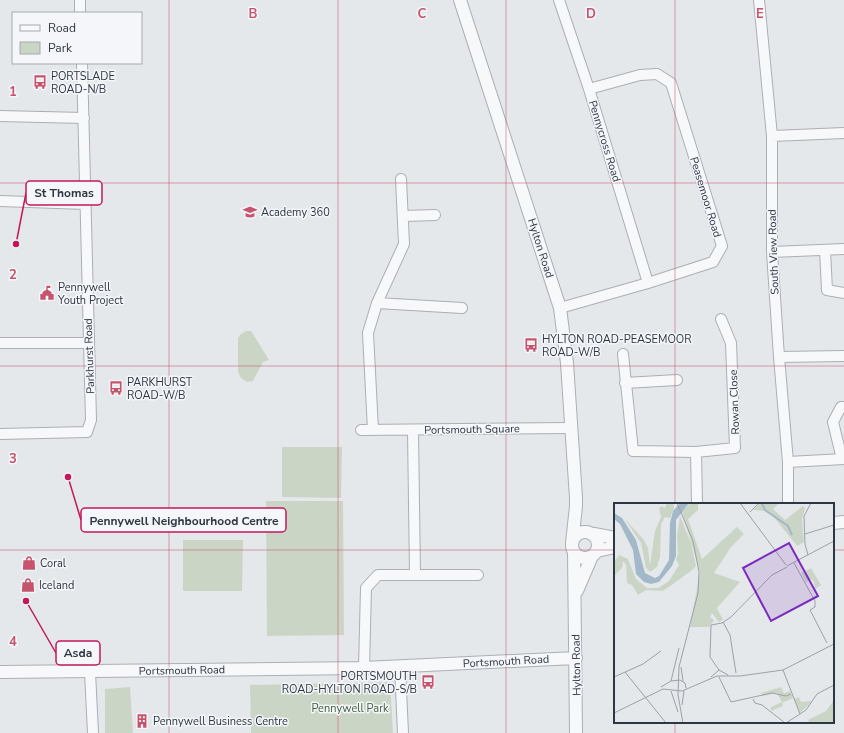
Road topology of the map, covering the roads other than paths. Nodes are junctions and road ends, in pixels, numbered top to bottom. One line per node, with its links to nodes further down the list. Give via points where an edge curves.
1 (80, 0): 5 (street)
2 (460, 0): 24 (street, Hylton Road)
3 (559, 0): 7 (street, Pennycross Road)
4 (759, 0): 11 (street, South View Road)
5 (80, 12)
6 (82, 64): 9 (street, Parkhurst Road)
7 (589, 89): 20 (street, Pennycross Road); 20 (street, Peasemoor Road, via 640,75 657,74 671,83 722,246 713,262)
8 (0, 116): 9 (street)
9 (84, 118): 14 (street, Parkhurst Road)
10 (844, 133): 11 (street)
11 (772, 136): 19 (street, South View Road)
12 (401, 179): 16 (street)
13 (0, 201): 14 (street)
14 (86, 204): 27 (street, Parkhurst Road)
15 (435, 215): 16 (street)
16 (403, 216): 22 (street, via 404,244)
17 (844, 249): 18 (street)
18 (825, 250): 19 (street); 21 (street, via 828,290)
19 (772, 252): 30 (street, South View Road)
20 (648, 283): 24 (street, Peasemoor Road)
21 (844, 293)
22 (377, 303): 23 (street); 36 (street, via 368,332)
23 (462, 308)
24 (560, 308): 34 (street, Hylton Road)
25 (721, 319): 39 (street, Rowan Close, via 731,343 735,448)
26 (0, 343): 27 (street)
27 (89, 343): 38 (street, Parkhurst Road, via 91,420 87,432)
28 (623, 354): 32 (street, Rowan Close)
29 (844, 356): 30 (street)
30 (779, 357): 41 (street, South View Road)
31 (677, 380): 32 (street)
32 (625, 383): 39 (street, Rowan Close, via 633,451)
33 (844, 407): 40 (street, via 841,407 834,422)
34 (571, 428): 37 (street, Portsmouth Square); 44 (street, Hylton Road)
35 (361, 430): 36 (street, Portsmouth Square)
36 (373, 430): 37 (street, Portsmouth Square)
37 (413, 430): 52 (street)
38 (0, 434)
39 (696, 452): 42 (street)
40 (843, 459): 41 (street)
41 (788, 462): 43 (street, South View Road)
42 (697, 503)
43 (788, 503)
44 (576, 506): 47 (street, Hylton Road); 49 (street, Hylton Road)
45 (844, 522): 46 (street)
46 (834, 523)
47 (592, 533): 48 (street); 49 (street, via 580,532 576,535); 51 (street, via 598,540)
48 (614, 538)
49 (573, 547): 51 (street, via 581,557); 54 (street, Hylton Road)
50 (614, 547): 51 (street)
51 (594, 554): 54 (street, Hylton Road)
52 (415, 575): 53 (street); 57 (street, via 378,575 366,588)
53 (478, 575)
54 (575, 596): 55 (street, Hylton Road)
55 (576, 658): 56 (street, Portsmouth Road); 62 (street, Hylton Road)
56 (400, 667): 57 (street, Portsmouth Road); 61 (street)
57 (364, 668): 59 (street, Portsmouth Road)
58 (0, 672): 59 (street, Portsmouth Road)
59 (90, 672): 60 (street)
60 (93, 733)
61 (403, 733)
62 (576, 733)

